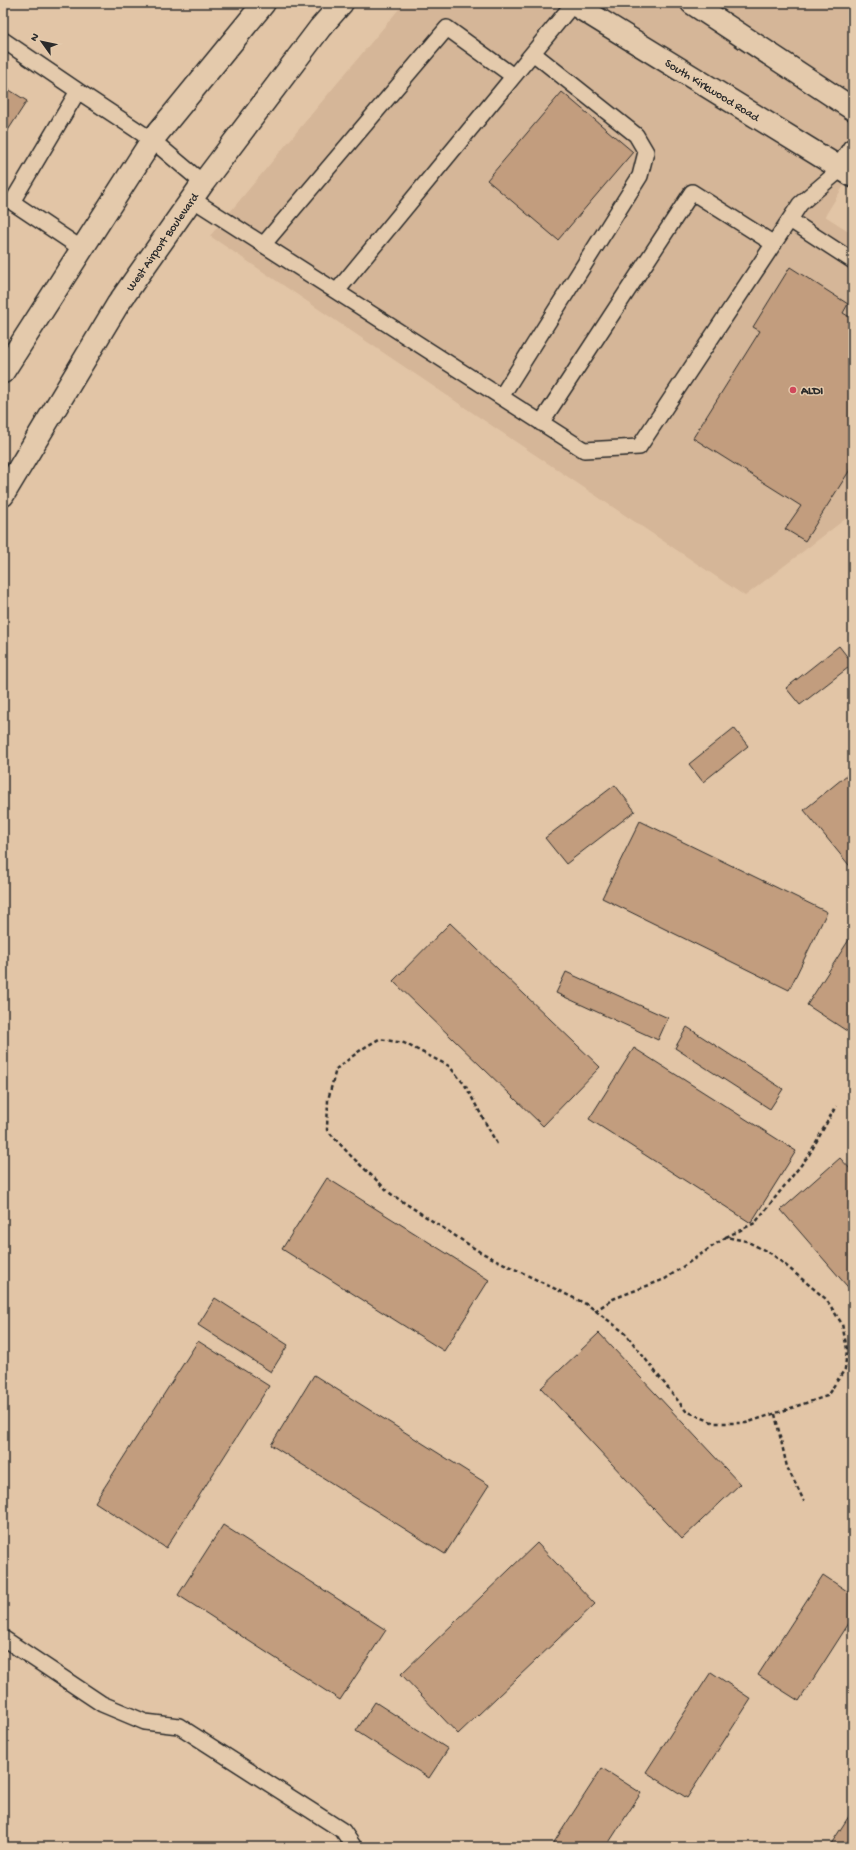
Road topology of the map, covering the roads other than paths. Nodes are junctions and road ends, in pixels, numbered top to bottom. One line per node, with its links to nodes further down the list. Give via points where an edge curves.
1 (264, 3): 10 (main road)
2 (342, 3): 13 (main road, West Airport Boulevard, via 320,28)
3 (572, 3): 6 (lane); 12 (main road, South Kirkwood Road)
4 (692, 3): 9 (main road)
5 (3, 40): 8 (lane)
6 (533, 53): 7 (lane); 21 (lane, via 636,135 646,152 640,176)
7 (514, 76): 16 (lane, via 447,28); 19 (lane)
8 (78, 91): 10 (lane); 17 (lane, via 12,202)
9 (853, 108)
10 (152, 140): 13 (lane); 17 (main road)
11 (853, 150): 12 (main road)
12 (847, 173): 14 (lane, via 800,204)
13 (198, 191): 16 (lane); 23 (main road, West Airport Boulevard, via 118,304)
14 (790, 220): 15 (lane); 18 (lane)
15 (774, 244): 22 (lane, via 639,447 584,450); 22 (lane, via 692,192)
16 (264, 245): 19 (lane)
17 (82, 249): 20 (main road)
18 (853, 261)
19 (337, 292): 21 (lane)
20 (3, 372)
21 (501, 397): 22 (lane)
22 (541, 423)
23 (3, 495)
24 (3, 1638): 25 (lane, via 102,1704 145,1722 180,1726 343,1831)
25 (354, 1847)

